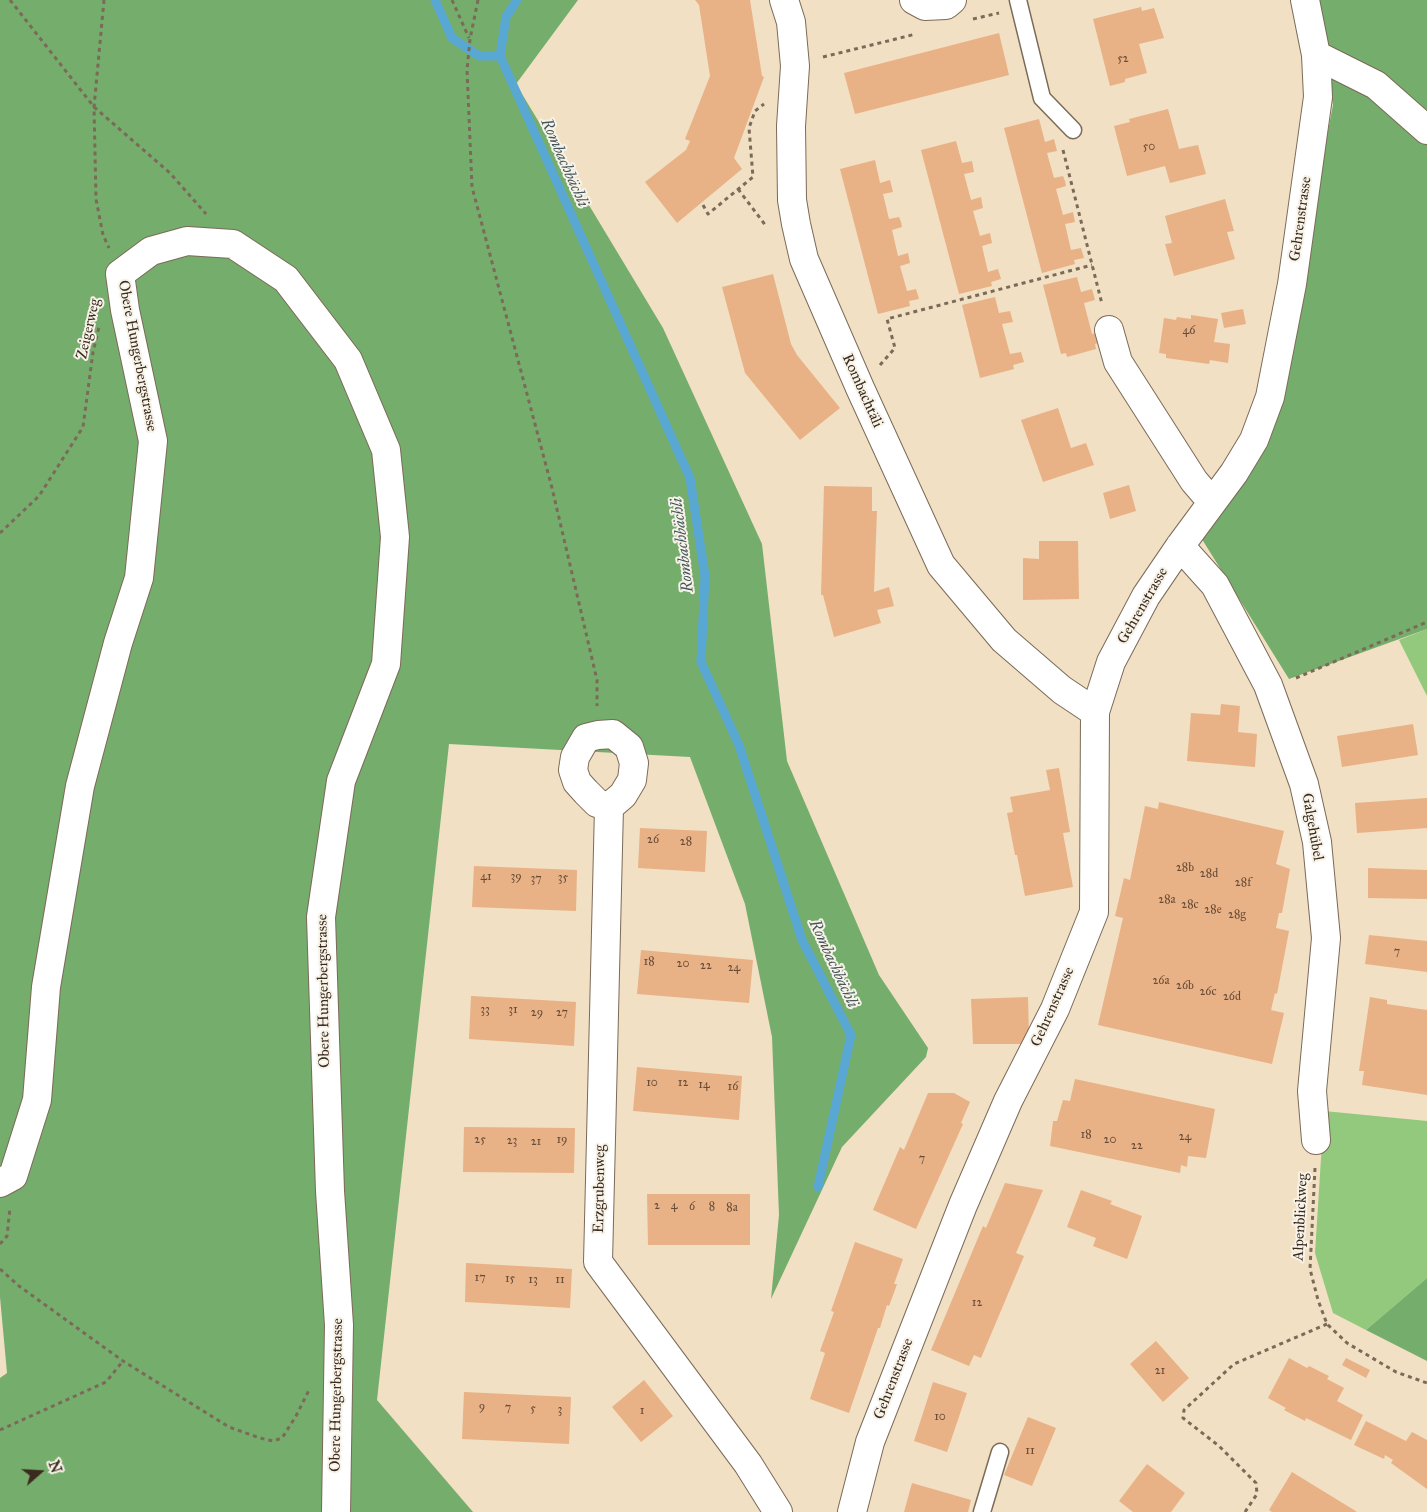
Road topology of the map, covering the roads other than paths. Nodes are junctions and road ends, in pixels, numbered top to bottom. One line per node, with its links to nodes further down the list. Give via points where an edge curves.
1 (784, 0): 12 (street, Rombachtäli, via 791,22 795,66 791,126 792,200 796,224 804,259 860,388 941,565 1004,640 1062,690)
2 (914, 0): 5 (street, via 925,6 946,5)
3 (1018, 0): 7 (lane, via 1042,98)
4 (1304, 0): 6 (street)
5 (959, 11)
6 (1316, 55): 8 (street, via 1376,85); 10 (street, Gehrenstrasse, via 1318,97 1315,124 1292,284 1270,397 1254,440)
7 (1073, 130)
8 (1427, 130)
9 (1109, 330): 10 (street, via 1118,362 1194,481)
10 (1212, 502): 11 (street, Gehrenstrasse)
11 (1180, 546): 12 (street, Gehrenstrasse, via 1146,596 1111,662); 14 (street, Galgehübel, via 1215,585 1264,676 1304,784 1317,842 1326,938 1312,1091)
12 (1095, 712): 19 (street, Gehrenstrasse, via 1094,912 1055,1009 1008,1101 963,1204 870,1442)
13 (608, 807): 13 (street, via 597,803 586,792 577,782 573,770 575,758 586,738 598,734 613,734 629,747 634,762 632,780 623,795); 18 (street, Erzgrubenweg, via 598,1262 748,1464)
14 (1316, 1140)
15 (0, 1182): 17 (street, Obere Hungerbergstrasse, via 13,1176 37,1100 46,987 80,786 139,578 153,441 120,274 151,251 187,241 233,244 286,279 348,360 386,450 395,537 386,664 341,781 321,917 330,1191 339,1325)
16 (1000, 1452): 20 (lane)
17 (336, 1512)
18 (778, 1512)
19 (852, 1512)
20 (982, 1512)

